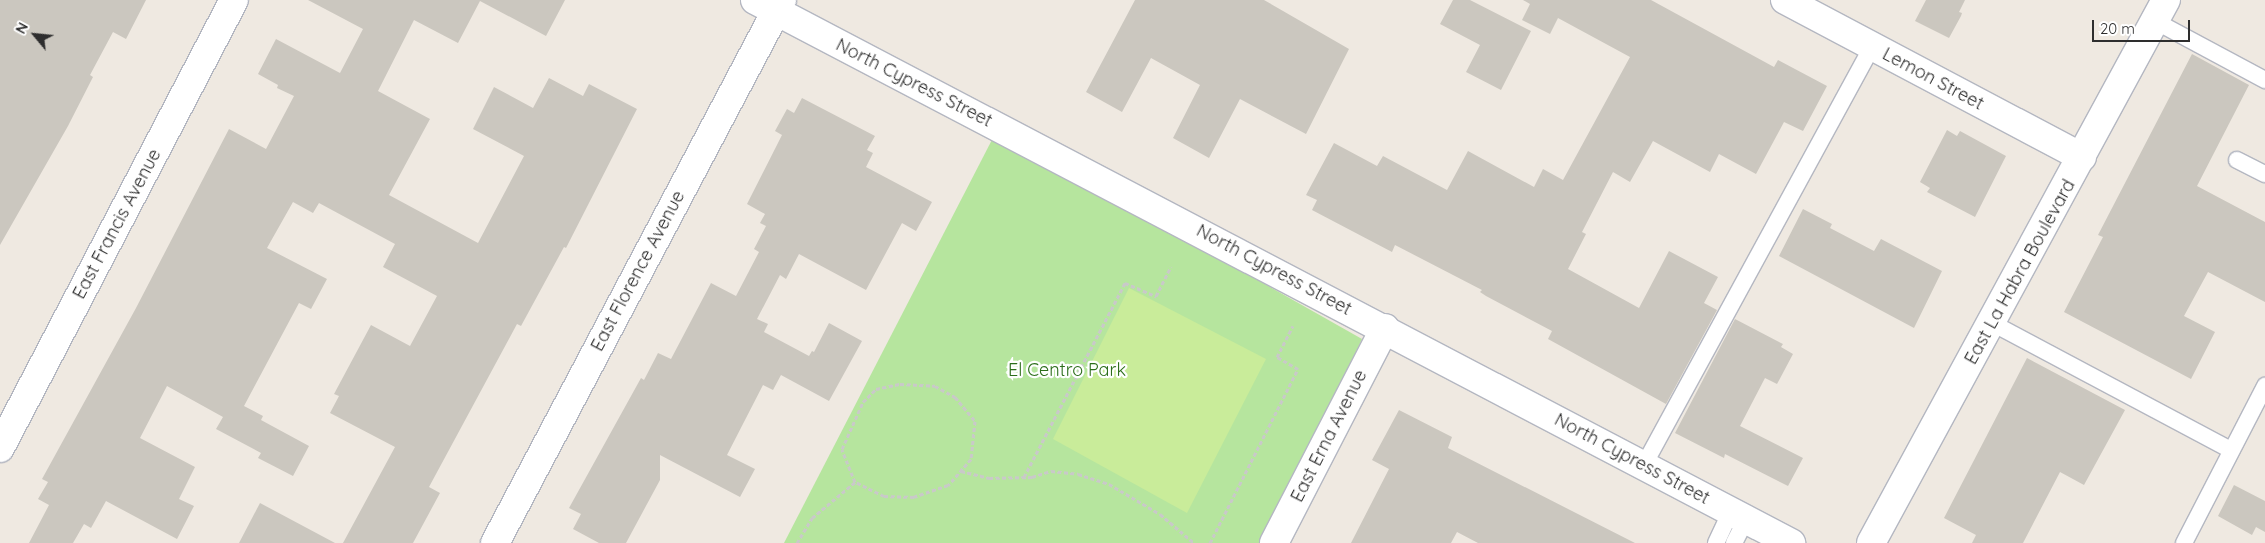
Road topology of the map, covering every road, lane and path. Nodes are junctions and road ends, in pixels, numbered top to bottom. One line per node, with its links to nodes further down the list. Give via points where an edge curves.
1 (234, 0): 15 (street, East Francis Avenue)
2 (1784, 0): 5 (street, Lemon Street)
3 (771, 4): 13 (street, North Cypress Street); 22 (street, East Florence Avenue)
4 (2160, 11): 6 (lane); 7 (street, East La Habra Boulevard)
5 (1872, 46): 7 (street, Lemon Street); 17 (lane)
6 (2265, 80)
7 (2082, 157): 11 (street, East La Habra Boulevard)
8 (2237, 160): 9 (lane)
9 (2265, 174)
10 (1171, 267): 19 (path, via 1156,296 1125,282)
11 (1992, 323): 16 (lane); 30 (street, East La Habra Boulevard)
12 (1293, 326): 25 (path, via 1277,357 1298,369)
13 (1385, 328): 17 (street, North Cypress Street); 26 (street, East Erna Avenue)
14 (2265, 386): 16 (lane)
15 (0, 448)
16 (2231, 450): 31 (lane)
17 (1644, 465): 21 (street, North Cypress Street)
18 (961, 471): 19 (path, via 990,478); 20 (path, via 948,484 914,497 884,496); 20 (path, via 971,459 975,421 955,397 935,386 900,384 876,388 863,402 842,448)
19 (1024, 477): 24 (path, via 1051,471 1078,474 1109,484 1160,514)
20 (855, 482): 23 (path, via 812,518)
21 (1738, 515): 27 (lane); 28 (lane); 29 (street, North Cypress Street)
22 (495, 543)
23 (796, 543)
24 (1194, 543)
25 (1210, 543)
26 (1274, 543)
27 (1716, 543)
28 (1734, 543)
29 (1791, 543)
30 (1871, 543)
31 (2184, 543)

